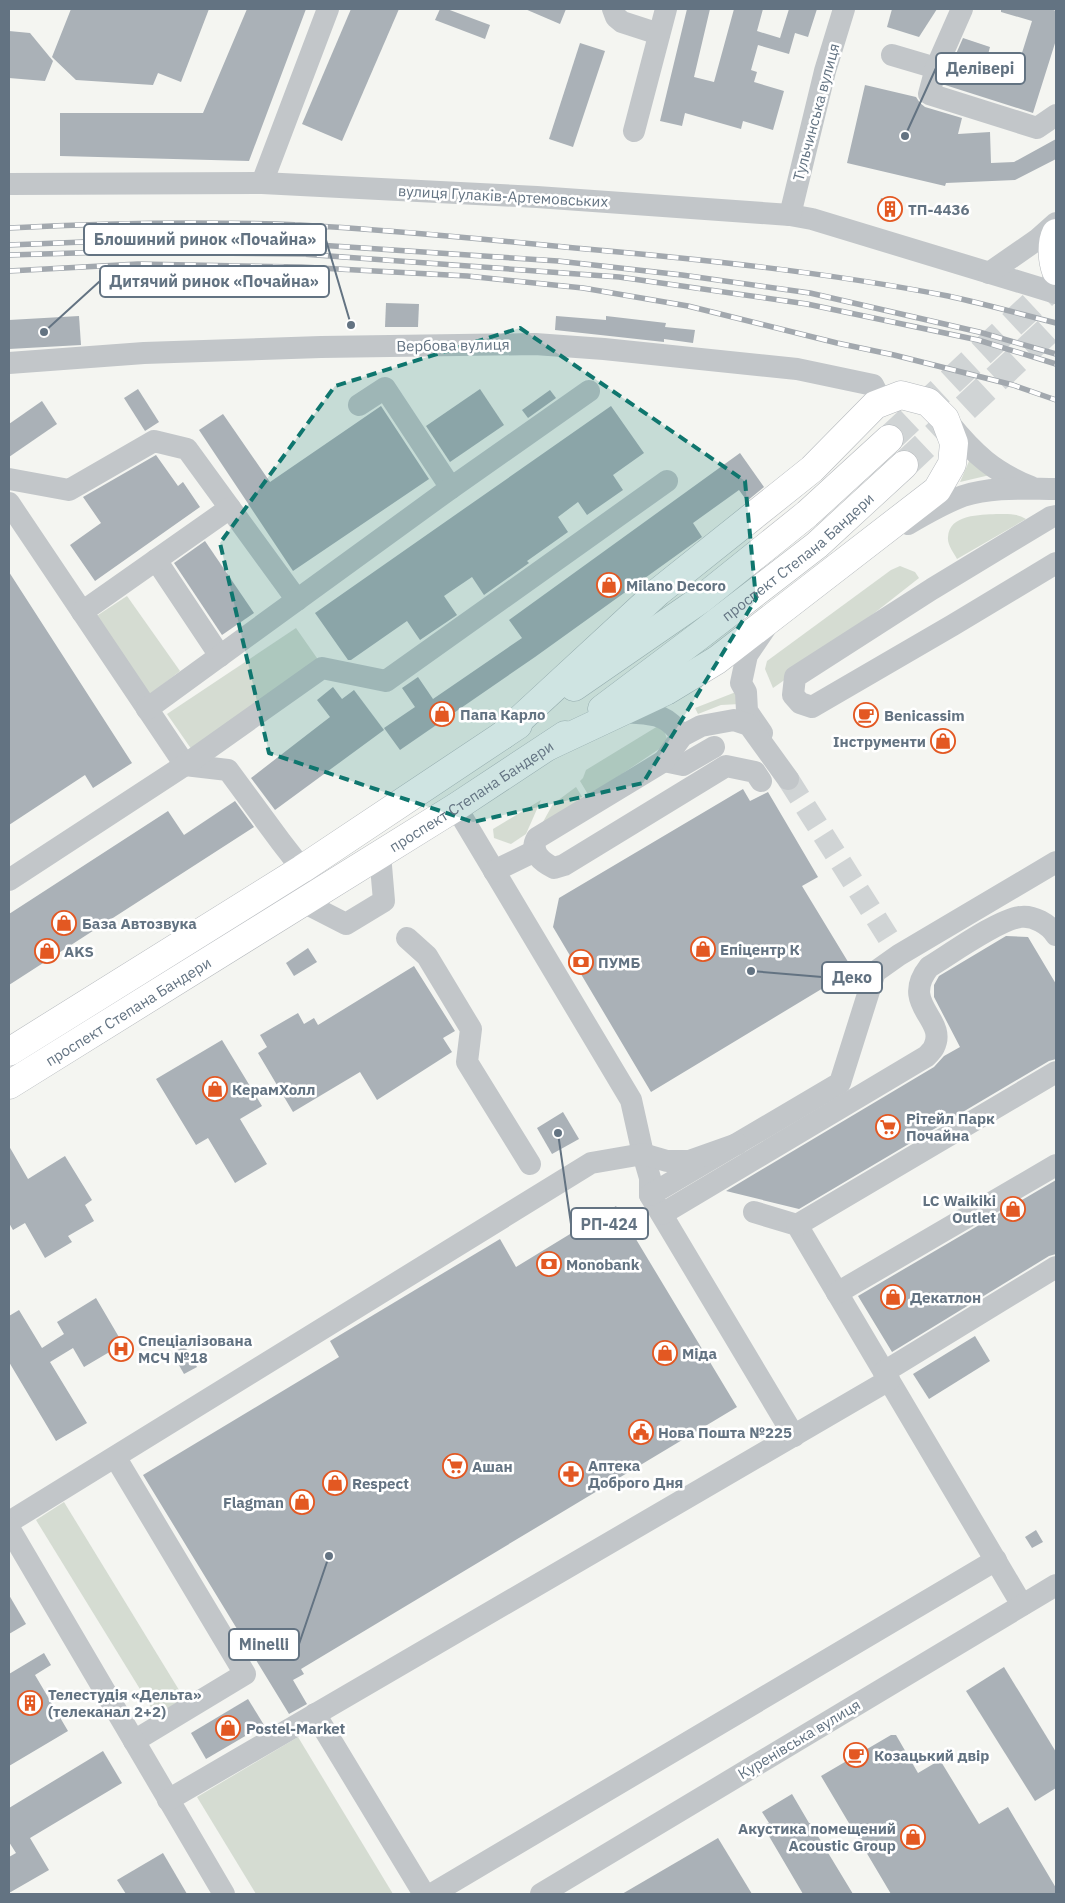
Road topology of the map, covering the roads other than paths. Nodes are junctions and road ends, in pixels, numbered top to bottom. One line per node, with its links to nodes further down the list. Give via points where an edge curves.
1 (328, 9): 12 (street)
2 (614, 9): 6 (street, via 616,18 622,22)
3 (666, 9): 6 (street)
4 (844, 9): 13 (street, Тульчинська вулиця, via 825,71)
5 (962, 9): 8 (street)
6 (659, 34): 10 (street)
7 (892, 55): 8 (street)
8 (936, 68): 9 (street, via 929,94 1037,128)
9 (1056, 115)
10 (634, 131)
11 (9, 184): 12 (street, вулиця Гулаків-Артемовських)
12 (262, 184): 13 (street, вулиця Гулаків-Артемовських)
13 (790, 215): 17 (street, вулиця Гулаків-Артемовських)
14 (1056, 223): 17 (street)
15 (1056, 232): 16 (main road, via 1053,263)
16 (1056, 270)
17 (989, 273): 18 (street, вулиця Гулаків-Артемовських)
18 (1056, 293)
19 (9, 363): 22 (street, Вербова вулиця, via 144,353 535,344 797,369 873,385 878,395)
20 (589, 391): 28 (street)
21 (359, 405): 28 (street, via 385,388)
22 (875, 405): 23 (main road, via 901,395 928,402); 44 (main road, via 812,469 658,592)
23 (946, 418): 29 (street, via 970,449 1001,473); 36 (main road, via 954,443 952,464 936,490)
24 (889, 439): 44 (main road, проспект Степана Бандери, via 807,514 700,600)
25 (904, 465): 45 (main road, проспект Степана Бандери, via 817,545 692,642)
26 (9, 479): 31 (street, via 69,490 154,441 187,449)
27 (667, 481): 48 (street, via 386,681 322,668)
28 (451, 488): 37 (street)
29 (1046, 489): 32 (street); 36 (street, via 964,496 927,512)
30 (9, 503): 38 (street)
31 (230, 508): 34 (street); 37 (street)
32 (1056, 511)
33 (1056, 516): 35 (street, via 940,584 795,677 793,695 800,703 812,707)
34 (156, 560): 38 (street); 40 (street)
35 (1056, 563)
36 (829, 574): 39 (main road)
37 (297, 600): 40 (street)
38 (82, 612): 41 (street)
39 (774, 616): 42 (main road, via 717,660); 43 (street, via 747,656 741,683 746,692 747,711 770,744 788,779 749,725 734,720)
40 (220, 656): 41 (street)
41 (147, 709): 48 (street)
42 (624, 712): 43 (street, via 663,716); 45 (main road)
43 (691, 731): 46 (street); 47 (street)
44 (503, 735): 55 (main road, проспект Степана Бандери)
45 (549, 746): 51 (main road, проспект Степана Бандери)
46 (714, 747): 47 (street, via 683,765); 49 (street)
47 (664, 761): 52 (street, via 537,838)
48 (184, 765): 55 (street, via 228,770); 57 (street)
49 (726, 766): 50 (street, via 755,772); 52 (street, via 564,865 554,868 541,860)
50 (761, 781)
51 (456, 807): 53 (main road, проспект Степана Бандери); 56 (street)
52 (535, 851): 56 (street)
53 (380, 854): 58 (main road, проспект Степана Бандери); 58 (street, via 384,901 346,924)
54 (1056, 862): 64 (street, via 896,950 875,972 840,1083)
55 (302, 868): 61 (main road, проспект Степана Бандери)
56 (494, 871): 65 (street, via 632,1100)
57 (9, 880)
58 (303, 902): 63 (main road, проспект Степана Бандери)
59 (1056, 935): 70 (street, via 1040,920 1021,916 1004,922 929,967 921,977 918,989 920,1001 937,1035 935,1046 927,1056)
60 (407, 938): 66 (street, via 427,956 472,1029 467,1062)
61 (9, 1052)
62 (1056, 1072): 71 (street)
63 (9, 1085)
64 (737, 1144): 65 (street, via 689,1160 667,1161); 68 (street)
65 (643, 1154): 68 (street, via 650,1178); 77 (street, via 590,1163)
66 (530, 1164)
67 (1056, 1165): 73 (street)
68 (650, 1195): 70 (street)
69 (754, 1212): 71 (street)
70 (662, 1214): 75 (street)
71 (797, 1225): 73 (street)
72 (1056, 1268): 74 (street)
73 (837, 1293): 74 (street)
74 (886, 1376): 75 (street); 79 (street)
75 (794, 1436): 82 (street)
76 (120, 1465): 83 (street, via 245,1674)
77 (9, 1522)
78 (9, 1528): 83 (street)
79 (996, 1560): 81 (street); 85 (street)
80 (1056, 1585): 81 (street, Куренівська вулиця)
81 (1022, 1605): 87 (street, Куренівська вулиця)
82 (315, 1714): 84 (street); 85 (street)
83 (134, 1741): 84 (street)
84 (168, 1800): 86 (street)
85 (435, 1893)
86 (224, 1894)
87 (541, 1894)

